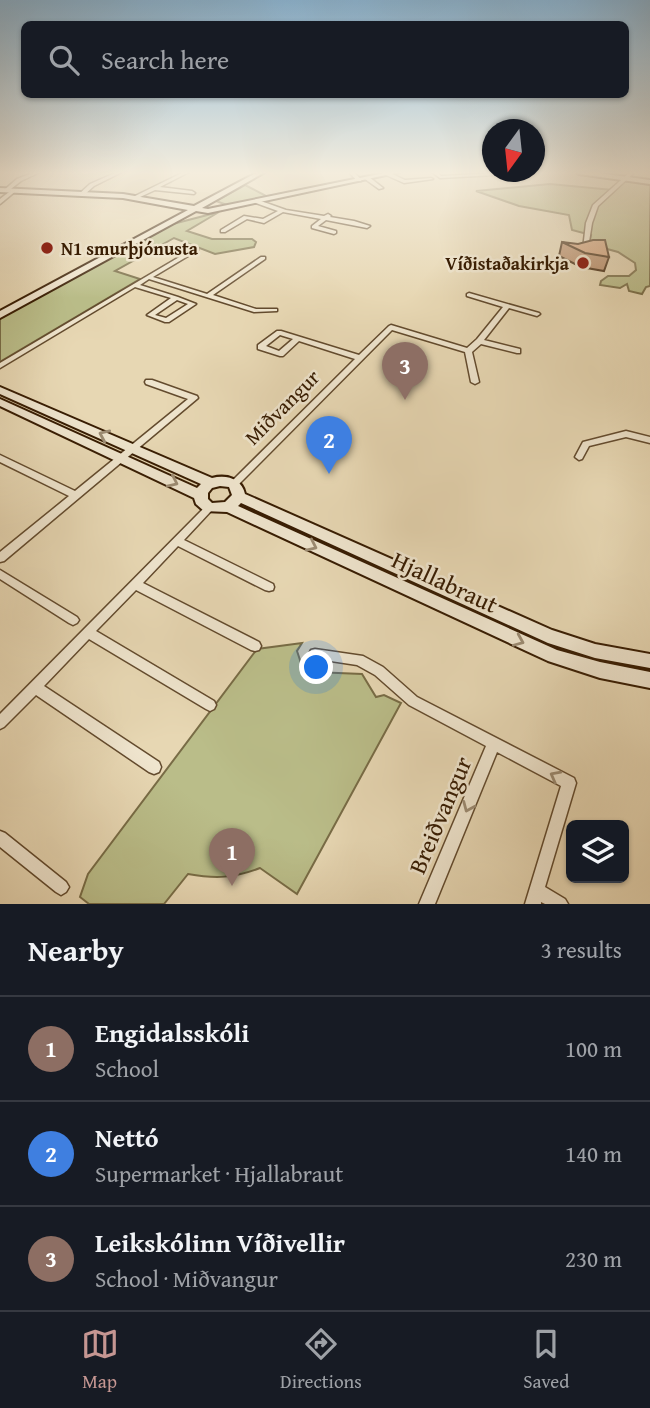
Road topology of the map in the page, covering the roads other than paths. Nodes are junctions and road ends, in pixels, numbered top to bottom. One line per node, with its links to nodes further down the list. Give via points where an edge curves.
1 (173, 214): 21 (main road)
2 (176, 214): 8 (main road)
3 (200, 214): 8 (main road)
4 (276, 214): 10 (street, via 264,221 246,217)
5 (314, 214): 7 (street)
6 (593, 214): 12 (street)
7 (328, 216): 9 (street); 11 (street, via 314,227)
8 (164, 224): 24 (main road)
9 (367, 226)
10 (223, 231)
11 (334, 232)
12 (585, 248)
13 (195, 250): 15 (street)
14 (263, 258): 18 (street)
15 (148, 277): 16 (street); 18 (street)
16 (135, 285): 19 (street); 30 (street)
17 (469, 295): 20 (street)
18 (208, 296): 22 (street, via 256,311)
19 (176, 298): 19 (street, via 167,304 150,316 167,321 193,304)
20 (507, 306): 23 (street); 26 (street)
21 (0, 308)
22 (275, 310)
23 (537, 314)
24 (0, 315)
25 (298, 338): 29 (street, Miðvangur)
26 (480, 341): 27 (street); 28 (street)
27 (468, 351): 29 (street, Miðvangur, via 395,324); 32 (street)
28 (517, 351)
29 (360, 358): 43 (street, Miðvangur)
30 (0, 366)
31 (149, 382): 36 (street, via 194,398)
32 (475, 383)
33 (0, 390): 36 (main road, one-way to 33)
34 (0, 402): 39 (main road)
35 (650, 440): 37 (street, via 626,434 586,444)
36 (134, 449): 39 (street); 40 (main road)
37 (579, 457)
38 (0, 458): 42 (street)
39 (121, 458): 41 (main road, one-way to 41); 42 (street)
40 (211, 483): 41 (main road); 43 (main road, via 227,481)
41 (200, 495): 44 (main road)
42 (76, 496): 46 (street)
43 (234, 496): 44 (main road); 54 (main road, Hjallabraut, via 548,636 595,651); 55 (main road, Hjallabraut, one-way to 55, via 554,656)
44 (209, 508): 45 (street)
45 (178, 542): 48 (street); 49 (street)
46 (0, 558)
47 (0, 574): 50 (street)
48 (136, 585): 51 (street); 52 (street)
49 (269, 587)
50 (74, 620)
51 (89, 633): 57 (street); 59 (street)
52 (255, 646)
53 (315, 654): 61 (street, Breiðvangur, via 359,660 413,701)
54 (650, 660)
55 (629, 677): 56 (main road, Hjallabraut); 58 (main road)
56 (650, 680)
57 (35, 687): 60 (street); 62 (street)
58 (650, 691)
59 (210, 705)
60 (0, 723)
61 (494, 744): 65 (street, Breiðvangur, one-way to 61, via 569,783); 66 (street, Breiðvangur, one-way to 66)
62 (154, 767)
63 (0, 838): 64 (street)
64 (61, 887)
65 (535, 897): 67 (street, Breiðvangur)
66 (427, 904)
67 (559, 904)

